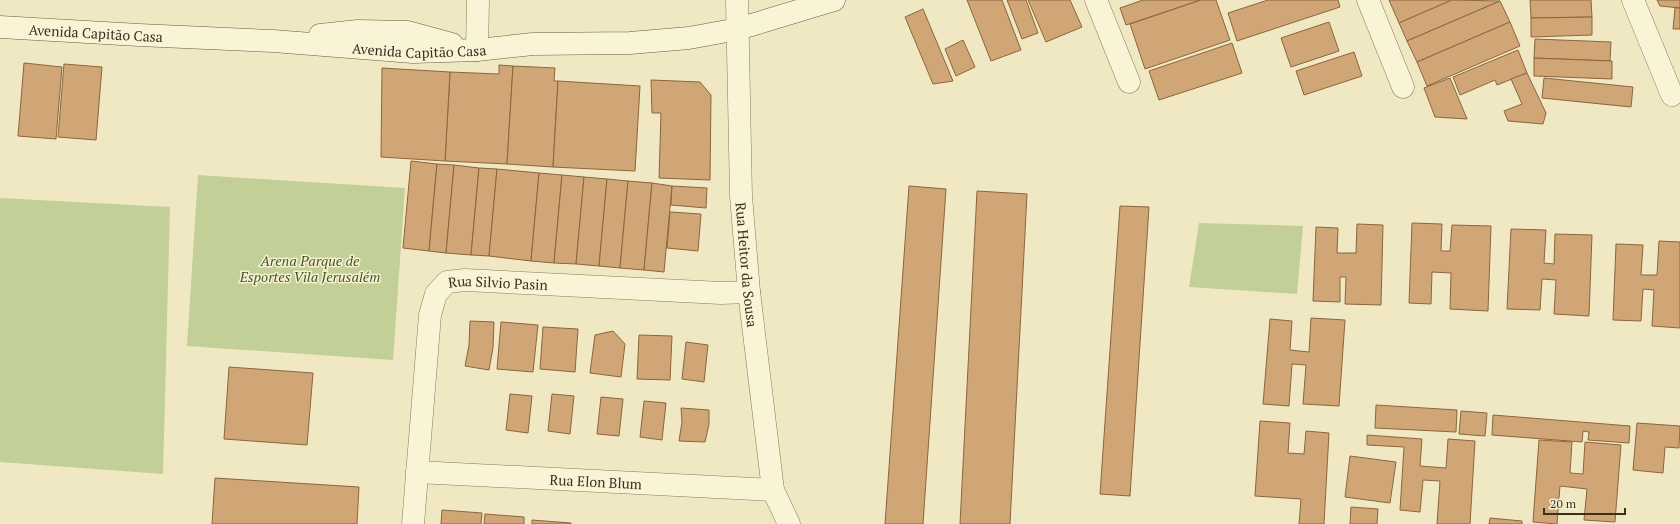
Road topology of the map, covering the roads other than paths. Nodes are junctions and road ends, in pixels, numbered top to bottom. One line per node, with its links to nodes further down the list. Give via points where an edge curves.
1 (478, 0): 9 (street)
2 (737, 0): 8 (street, Rua Heitor da Sousa)
3 (834, 0): 8 (street, Avenida Capitão Casa)
4 (1096, 0): 10 (street)
5 (1368, 0): 11 (street)
6 (1633, 0): 12 (street)
7 (0, 27): 9 (street, Avenida Capitão Casa, via 273,41 358,30 408,32)
8 (738, 29): 9 (street, Avenida Capitão Casa, via 689,38 630,43 533,44); 13 (street, Rua Heitor da Sousa, via 741,196)
9 (477, 50)
10 (1129, 82)
11 (1403, 87)
12 (1672, 95)
13 (749, 292): 14 (street, Rua Silvio Pasin, via 721,293 465,280 447,282 436,294 430,315); 15 (street, Rua Heitor da Sousa)
14 (417, 472): 15 (street, Rua Elon Blum); 16 (street, Rua Silvio Pasin)
15 (773, 490): 17 (street, Rua Heitor da Sousa)
16 (413, 524)
17 (789, 524)

